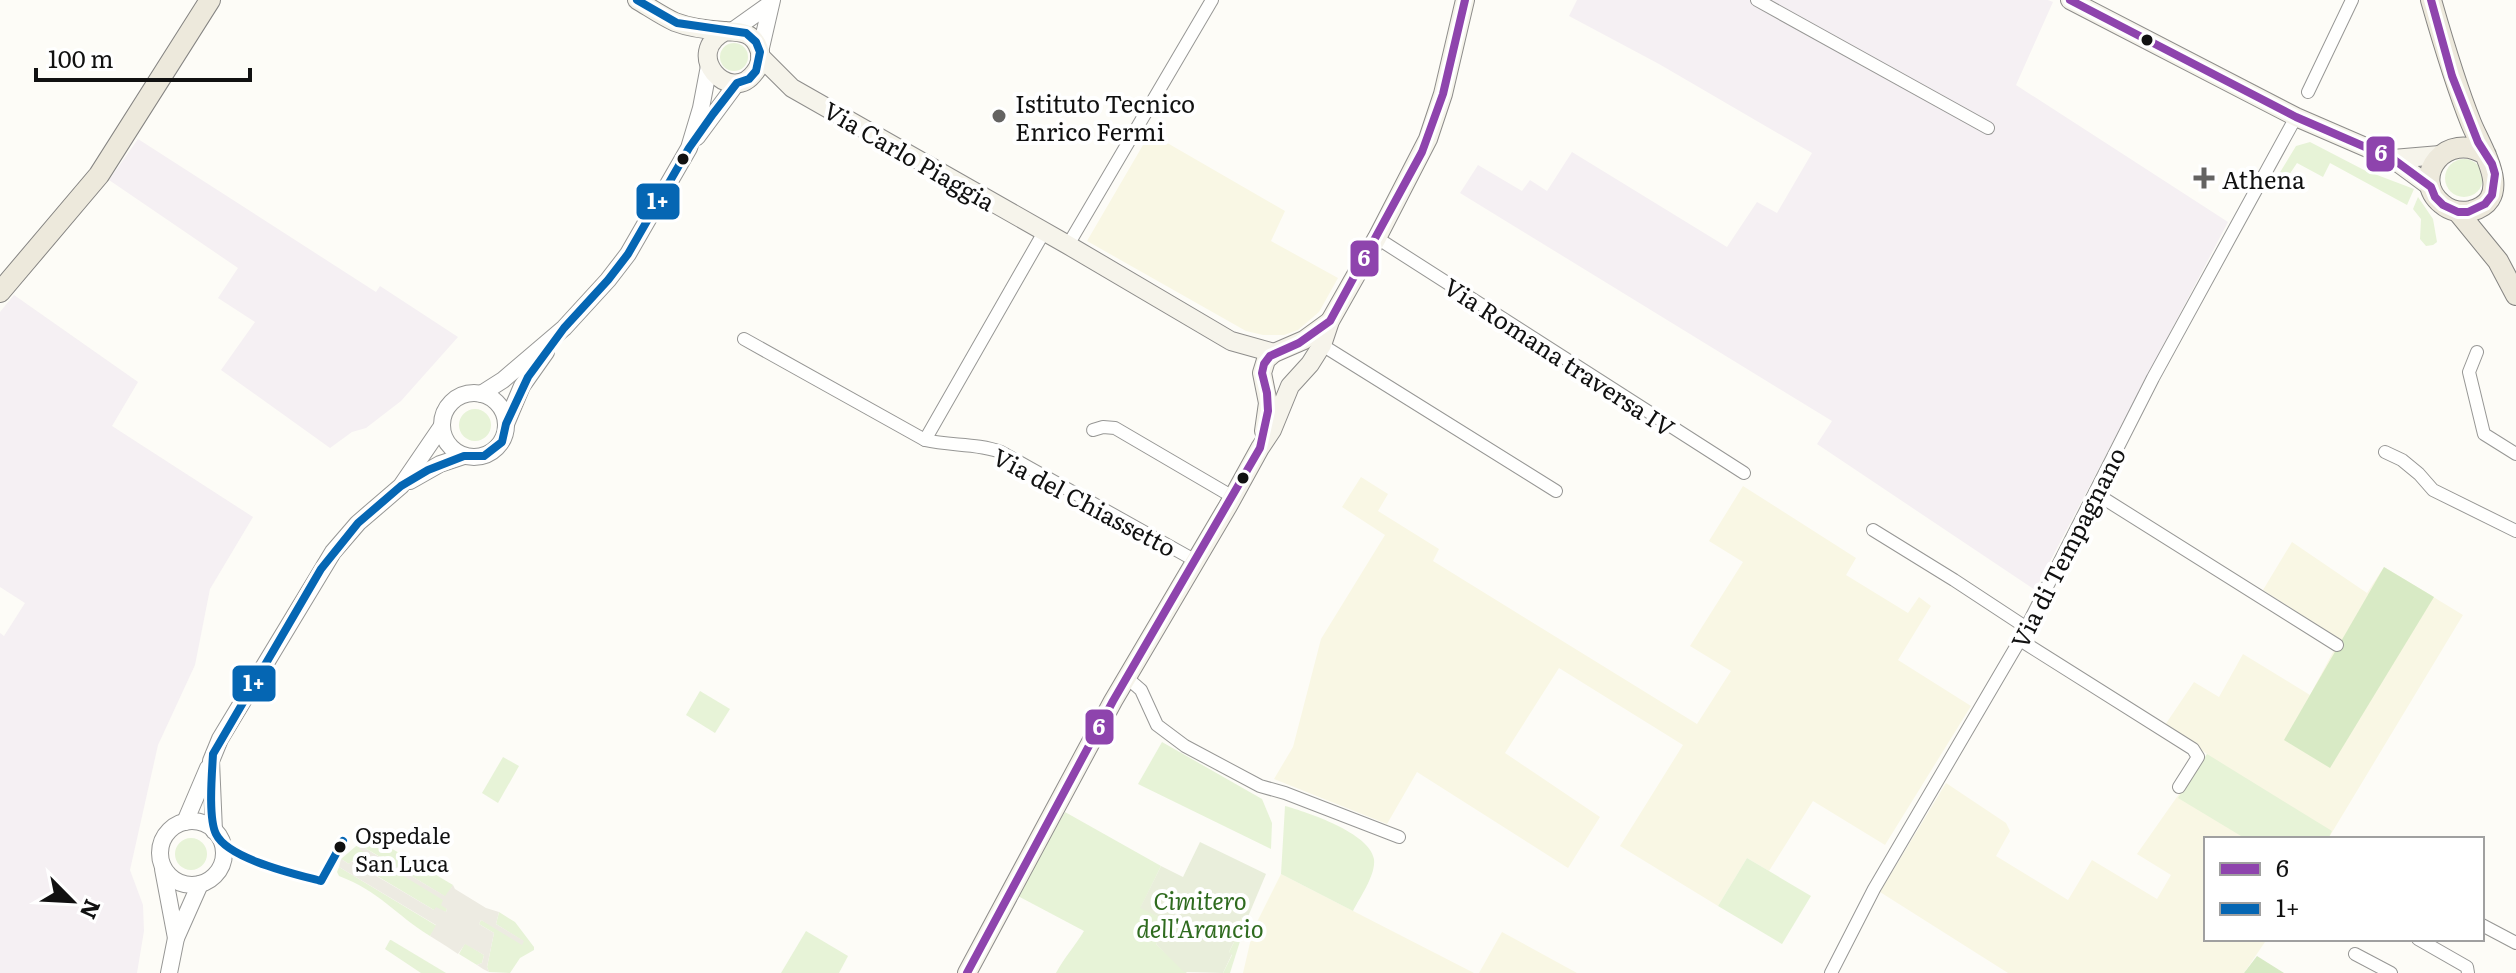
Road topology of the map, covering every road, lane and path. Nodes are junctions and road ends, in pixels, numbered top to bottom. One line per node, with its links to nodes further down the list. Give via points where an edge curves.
1 (210, 0): 31 (main road, via 99,175)
2 (637, 0): 10 (main road, Via Carlo Piaggia)
3 (1212, 0): 29 (street)
4 (1465, 0): 28 (main road, via 1433,126)
5 (1757, 0): 19 (street)
6 (2070, 0): 18 (main road)
7 (2352, 0): 17 (street)
8 (2431, 0): 14 (main road)
9 (771, 2): 11 (street); 12 (street)
10 (677, 23): 11 (main road, Via Carlo Piaggia); 13 (main road)
11 (729, 31): 12 (main road, Via Carlo Piaggia, via 752,37); 13 (main road, via 713,40)
12 (760, 54): 15 (main road, via 756,71); 16 (main road, Via Carlo Piaggia)
13 (708, 61): 15 (main road, via 718,78); 20 (street)
14 (2452, 76): 21 (main road); 22 (main road)
15 (743, 81): 16 (main road); 20 (street)
16 (792, 88): 27 (main road, Via Carlo Piaggia)
17 (2308, 92)
18 (2296, 117): 23 (main road); 54 (street, Via di Tempagnano)
19 (1988, 128)
20 (689, 148): 34 (street, via 628,254)
21 (2449, 151): 22 (main road, via 2468,146); 23 (main road); 24 (main road, via 2430,175)
22 (2486, 155): 25 (main road, via 2495,185)
23 (2393, 159): 24 (main road)
24 (2431, 187): 26 (main road, via 2443,205)
25 (2485, 204): 26 (main road); 30 (main road)
26 (2458, 212): 30 (main road)
27 (1044, 232): 29 (main road, Via Carlo Piaggia); 46 (street)
28 (1377, 238): 33 (main road); 51 (street, Via Romana traversa IV)
29 (1068, 245): 36 (main road, Via Carlo Piaggia)
30 (2498, 261): 32 (main road)
31 (0, 292)
32 (2516, 295)
33 (1330, 321): 37 (main road); 39 (main road)
34 (564, 328): 42 (street); 43 (street, via 528,377)
35 (744, 339): 46 (street, Via del Chiassetto)
36 (1231, 341): 39 (main road, Via Carlo Piaggia); 40 (main road, Via Carlo Piaggia)
37 (1322, 345): 41 (main road); 53 (street)
38 (2477, 352): 49 (street, via 2469,372 2484,434)
39 (1278, 353): 40 (main road, via 1264,364); 41 (main road, via 1298,362)
40 (1264, 376): 41 (main road, via 1274,387); 47 (main road, via 1268,411)
41 (1294, 381): 47 (main road)
42 (481, 394): 43 (street, via 499,405); 44 (street, via 452,402)
43 (506, 424): 50 (street, via 502,442 493,451)
44 (442, 426): 50 (street, via 448,443); 52 (street)
45 (1093, 430): 55 (street, via 1115,428)
46 (925, 440): 58 (street, Via del Chiassetto, via 1001,452)
47 (1260, 448): 55 (main road)
48 (2385, 452): 57 (street, via 2402,460 2433,490)
49 (2516, 454)
50 (464, 456): 52 (street)
51 (1744, 473)
52 (401, 486): 62 (street, via 358,523 327,560)
53 (1556, 491)
54 (2095, 493): 59 (street, Via di Tempagnano); 60 (street)
55 (1233, 497): 58 (main road)
56 (1873, 530): 59 (street, via 1954,580)
57 (2516, 531)
58 (1196, 561): 61 (main road)
59 (2024, 634): 63 (street, via 2193,749 2198,757); 76 (street, Via di Tempagnano, via 1874,889)
60 (2337, 645)
61 (1126, 677): 66 (street, via 1141,690 1157,725 1185,746 1260,786); 75 (main road)
62 (211, 761): 64 (street); 65 (street)
63 (2179, 787)
64 (185, 822): 65 (street); 67 (street, via 164,838)
65 (214, 831): 68 (street, via 223,859 214,877)
66 (1399, 837)
67 (162, 863): 68 (street, via 177,881); 70 (street)
68 (200, 884): 70 (street)
69 (2484, 926): 72 (street)
70 (176, 938): 74 (street)
71 (2422, 941): 78 (street, via 2467,967)
72 (2516, 943)
73 (2355, 954): 77 (street)
74 (169, 973)
75 (967, 973)
76 (1831, 973)
77 (2391, 973)
78 (2468, 973)

